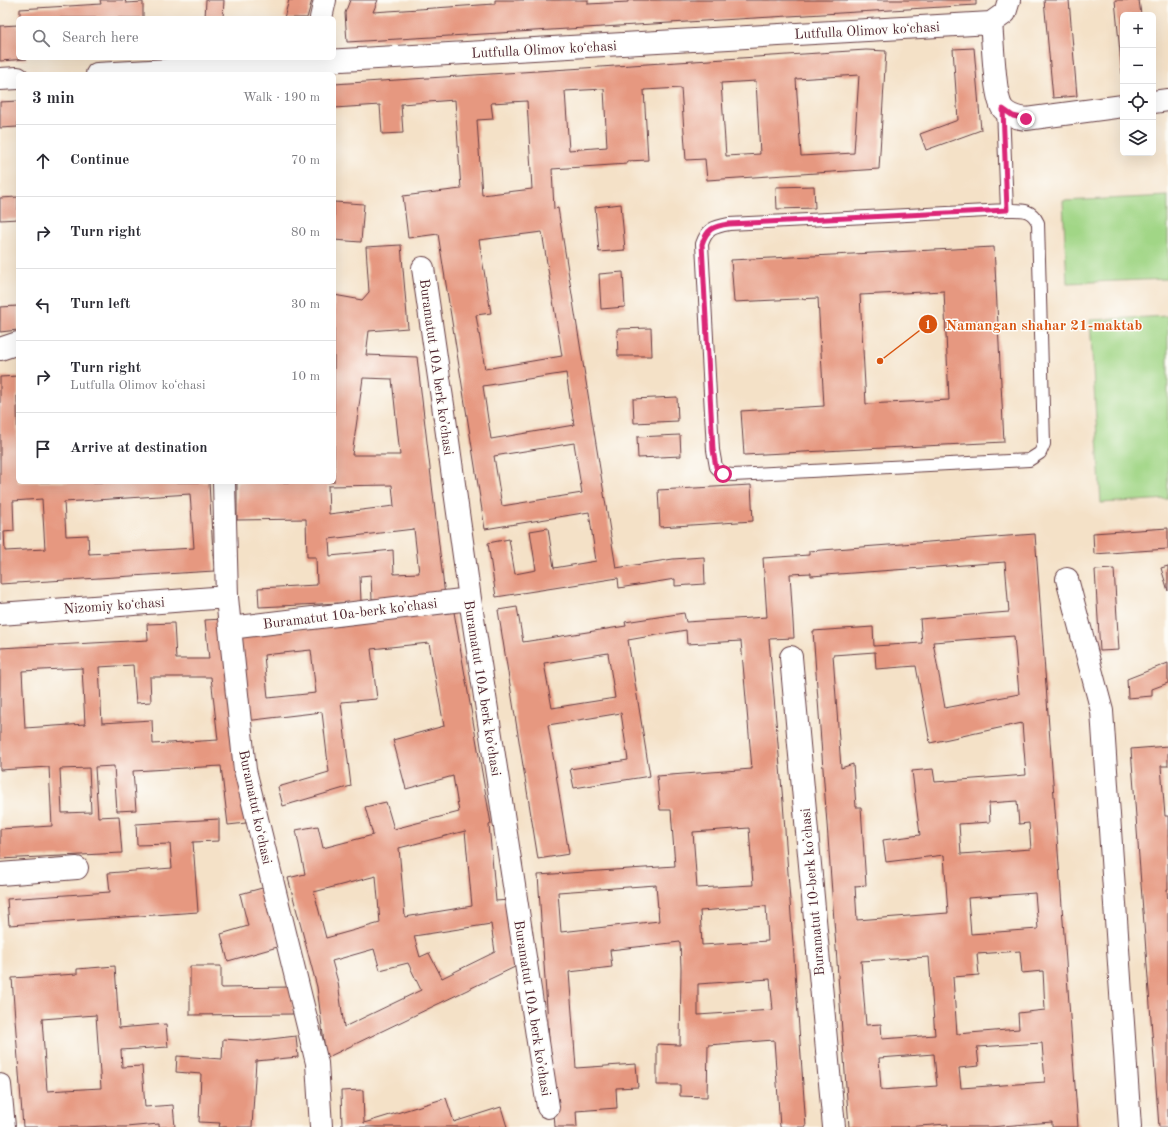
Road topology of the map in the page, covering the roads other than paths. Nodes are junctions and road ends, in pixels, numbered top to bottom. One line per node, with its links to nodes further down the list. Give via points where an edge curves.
1 (325, 0): 3 (street)
2 (1009, 0): 4 (street, via 1005,13)
3 (321, 16)
4 (991, 23): 5 (street, Lutfulla Olimov koʻchasi); 12 (street, via 997,95)
5 (309, 65): 6 (street, Lutfulla Olimov koʻchasi)
6 (144, 72)
7 (16, 78): 8 (street)
8 (0, 79)
9 (1168, 100): 10 (street)
10 (1156, 102)
11 (1120, 106): 12 (street, via 1026,119 1013,116)
12 (1003, 109): 13 (lane)
13 (1007, 210): 13 (lane, via 1029,212 1038,222 1044,444 1040,453 1029,460 734,475 723,474 716,467 702,244 710,230 729,224)
14 (423, 268): 20 (street, Buramatut 10А berk koʼchasi)
15 (16, 344): 16 (street)
16 (0, 349)
17 (224, 484): 19 (street, Buramatut koʻchasi)
18 (1067, 580): 31 (street, via 1102,711)
19 (227, 597): 21 (street, Nizomiy koʻchasi); 22 (street, Buramatut koʻchasi)
20 (470, 599): 22 (street, Buramatut 10а-berk koʼchasi); 27 (street, Buramatut 10А berk koʼchasi)
21 (0, 614)
22 (230, 628): 29 (street, Buramatut koʻchasi, via 245,770 317,1063)
23 (791, 657): 30 (street, Buramatut 10-berk koʼchasi)
24 (77, 868): 25 (street)
25 (0, 874)
26 (0, 1085): 28 (street)
27 (548, 1108)
28 (4, 1127)
29 (321, 1127)
30 (834, 1127)
31 (1130, 1127)

